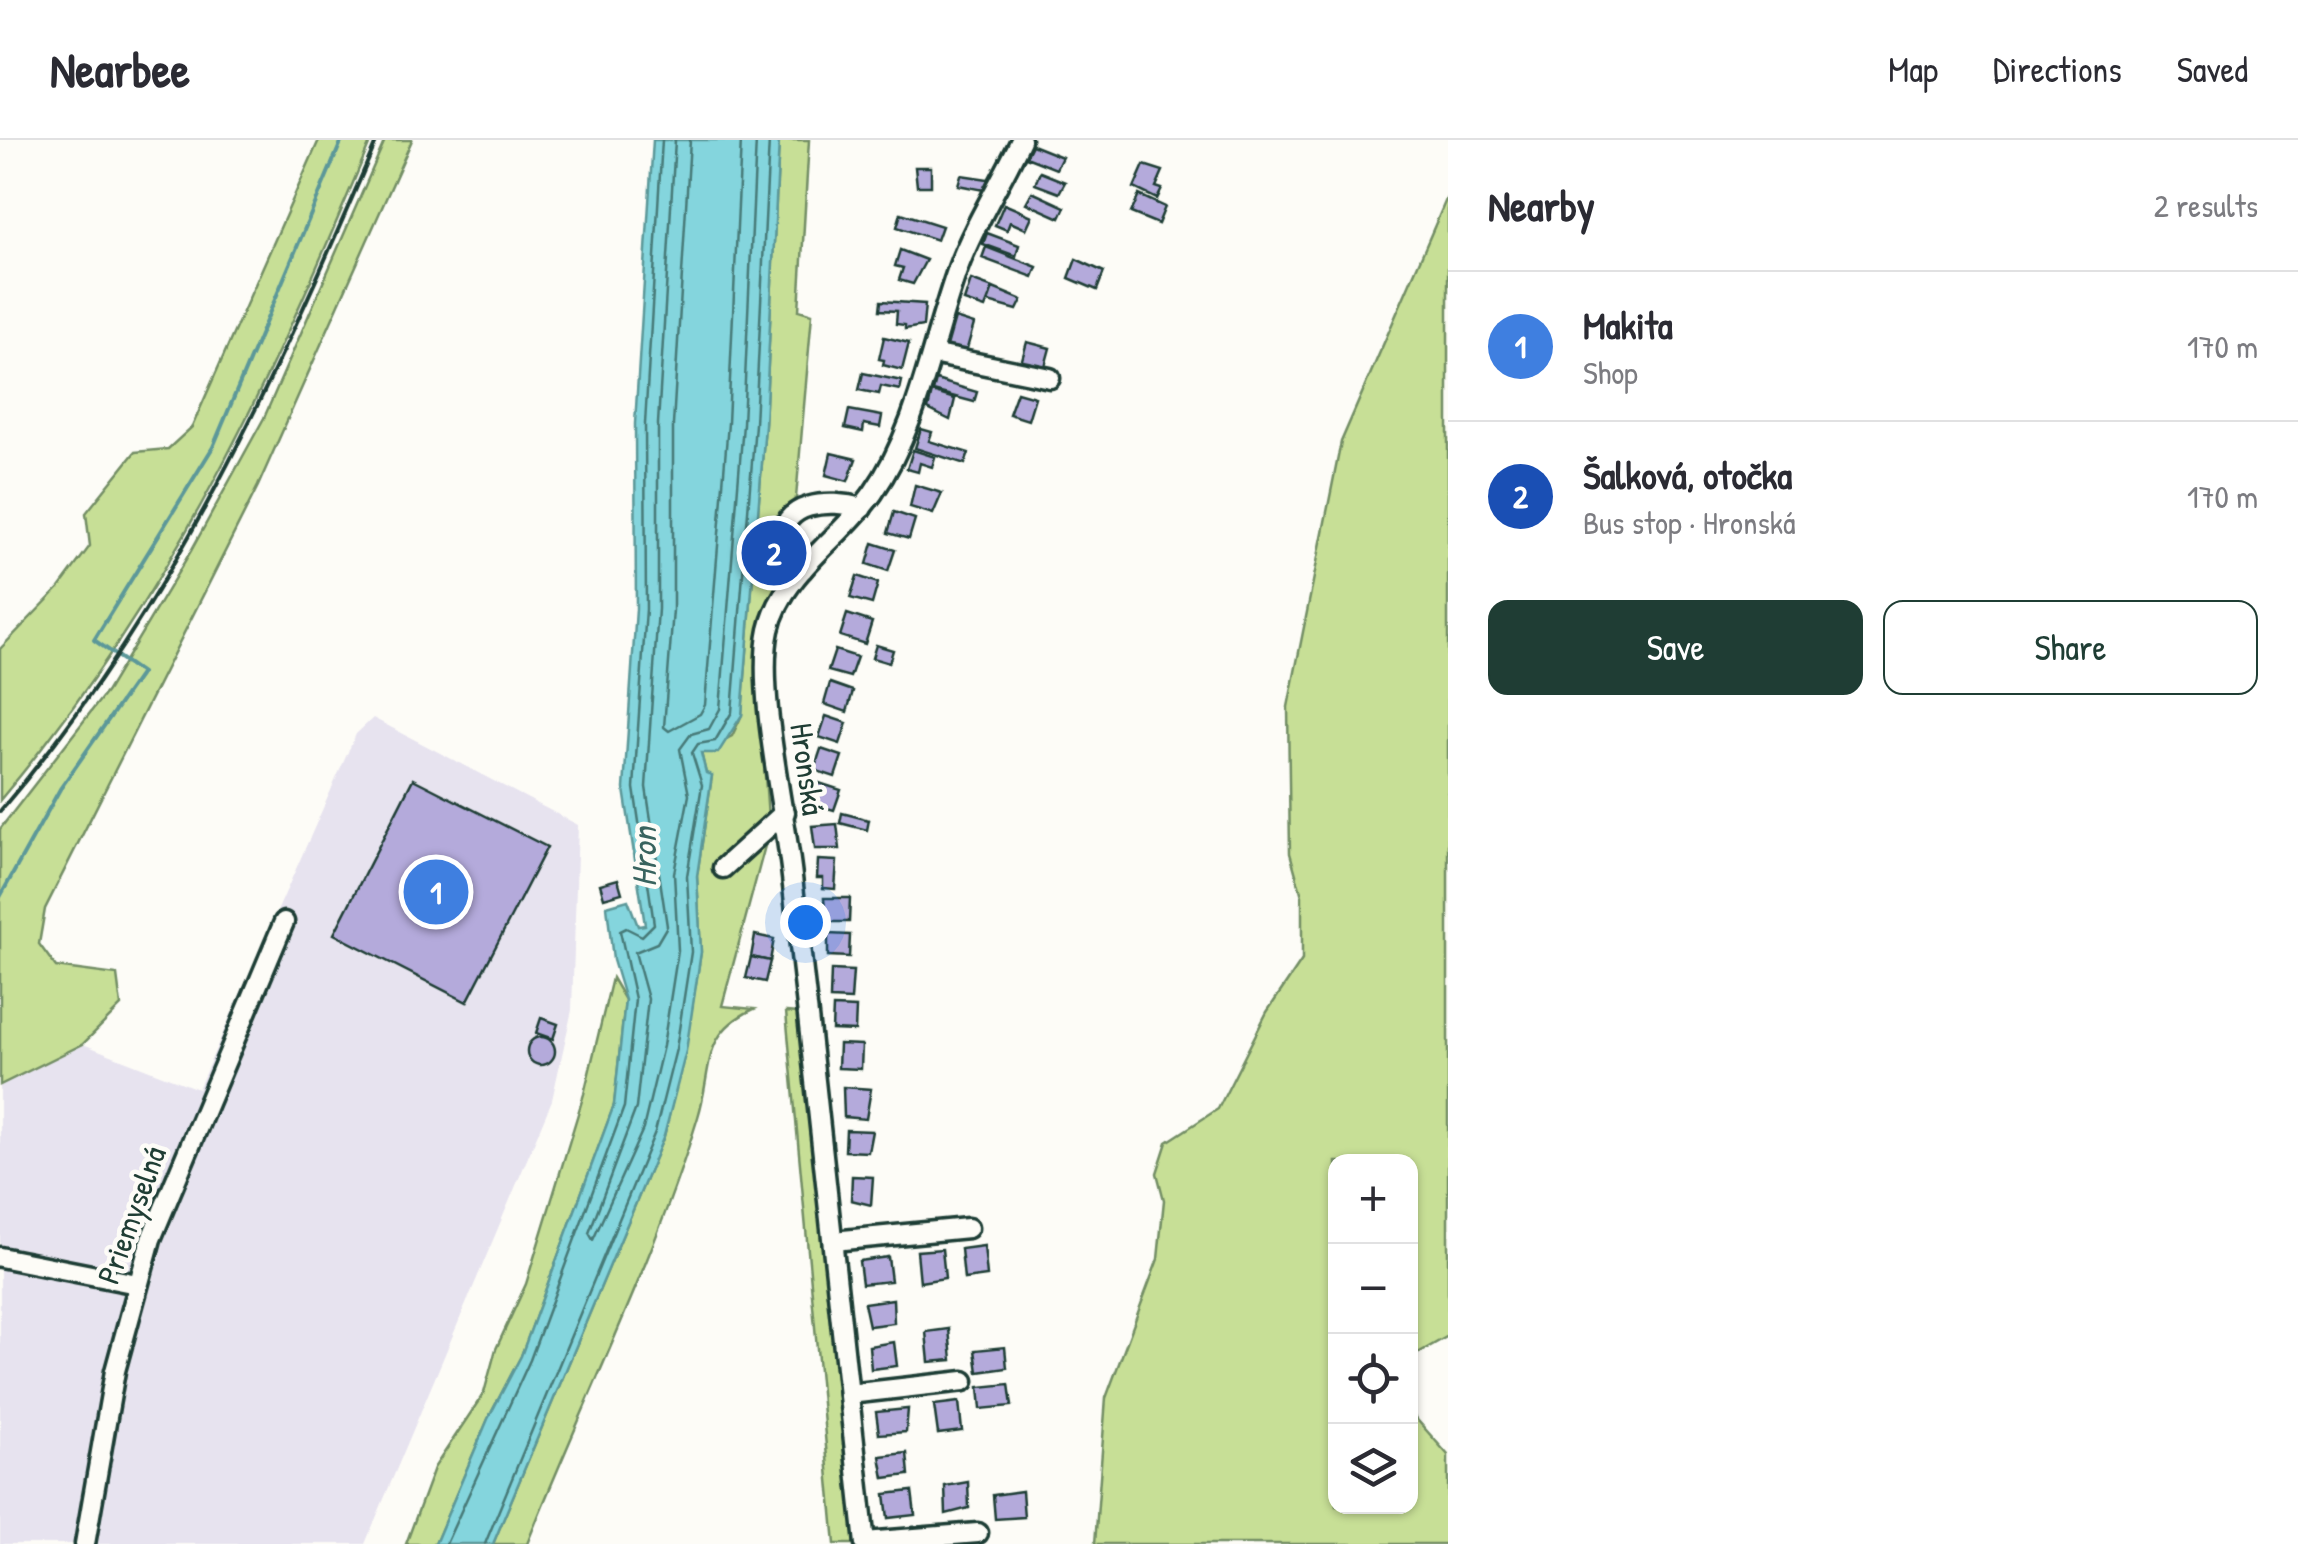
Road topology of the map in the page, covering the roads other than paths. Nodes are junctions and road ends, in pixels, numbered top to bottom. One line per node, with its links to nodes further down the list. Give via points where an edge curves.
1 (1022, 140): 2 (street, Hronská, via 959,265)
2 (932, 354): 3 (street); 4 (street, Hronská, via 903,440)
3 (1050, 378)
4 (862, 508): 5 (street, Hronská); 5 (street, via 830,502 791,516 781,545)
5 (803, 569): 6 (street, Hronská, via 775,611 766,648)
6 (784, 812): 7 (street); 10 (street, Hronská)
7 (723, 868)
8 (284, 922): 12 (street, Priemyselná, via 165,1200)
9 (968, 1228): 10 (street)
10 (833, 1241): 14 (street, Hronská)
11 (0, 1257): 12 (street)
12 (137, 1284): 17 (street, Priemyselná, via 114,1371)
13 (964, 1381): 14 (street)
14 (850, 1394): 16 (street, Hronská)
15 (978, 1533): 16 (street, Hronská)
16 (865, 1543)
17 (84, 1544)

